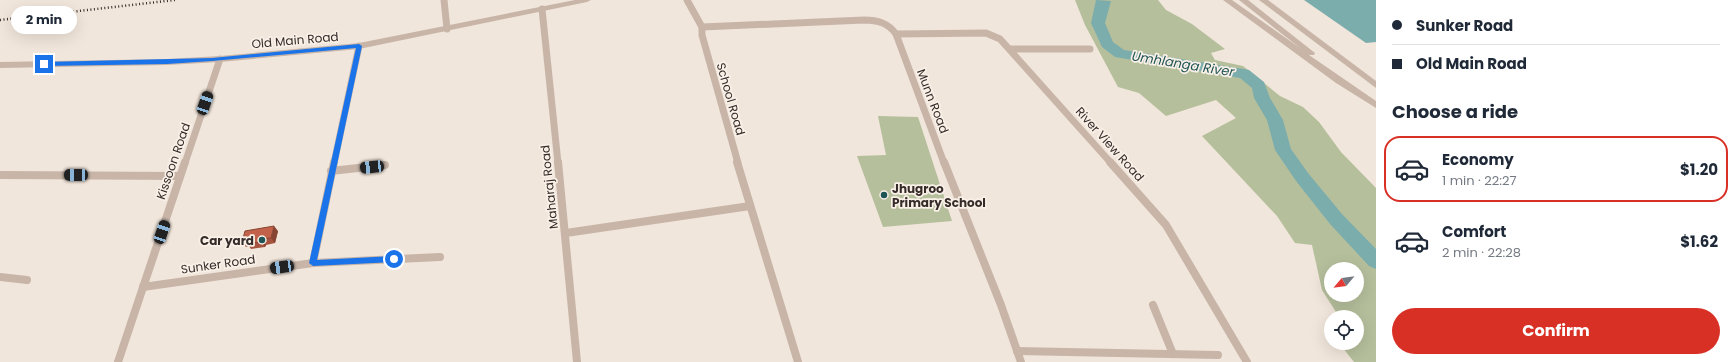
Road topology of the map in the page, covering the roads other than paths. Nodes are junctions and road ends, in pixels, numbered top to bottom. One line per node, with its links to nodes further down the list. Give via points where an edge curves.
1 (444, 0): 10 (street)
2 (587, 0): 8 (street, Old Main Road)
3 (687, 0): 9 (street, School Road)
4 (1227, 0): 19 (street, via 1339,81)
5 (1243, 0): 19 (street)
6 (1263, 0): 17 (street)
7 (1274, 0): 17 (street)
8 (542, 10): 10 (street, Old Main Road); 25 (street, Maharaj Road)
9 (702, 27): 11 (street, via 875,20 886,23); 24 (street, School Road, via 718,96)
10 (447, 29): 12 (street, Old Main Road)
11 (896, 34): 13 (street, River View Road, via 986,33 1000,39); 32 (street, Munn Road)
12 (359, 46): 15 (street, Old Main Road); 21 (street)
13 (1010, 49): 14 (street); 39 (street, River View Road, via 1166,225)
14 (1090, 49)
15 (220, 59): 16 (street, Old Main Road); 23 (street, Kissoon Road)
16 (0, 65)
17 (1351, 66): 18 (street)
18 (1376, 85)
19 (1376, 104)
20 (385, 165): 21 (street)
21 (331, 171): 27 (street)
22 (0, 175): 23 (street)
23 (180, 176): 30 (street, Kissoon Road)
24 (750, 206): 25 (street); 37 (street, School Road)
25 (566, 233): 36 (street, Maharaj Road)
26 (440, 257): 27 (street, Sunker Road)
27 (313, 263): 30 (street, Sunker Road)
28 (0, 277): 29 (street)
29 (27, 280)
30 (143, 287): 35 (street, Kissoon Road)
31 (1153, 305): 33 (street)
32 (1017, 351): 33 (street); 38 (street, Munn Road)
33 (1173, 354): 34 (street)
34 (1218, 355)
35 (118, 362)
36 (577, 362)
37 (798, 362)
38 (1021, 362)
39 (1247, 362)

